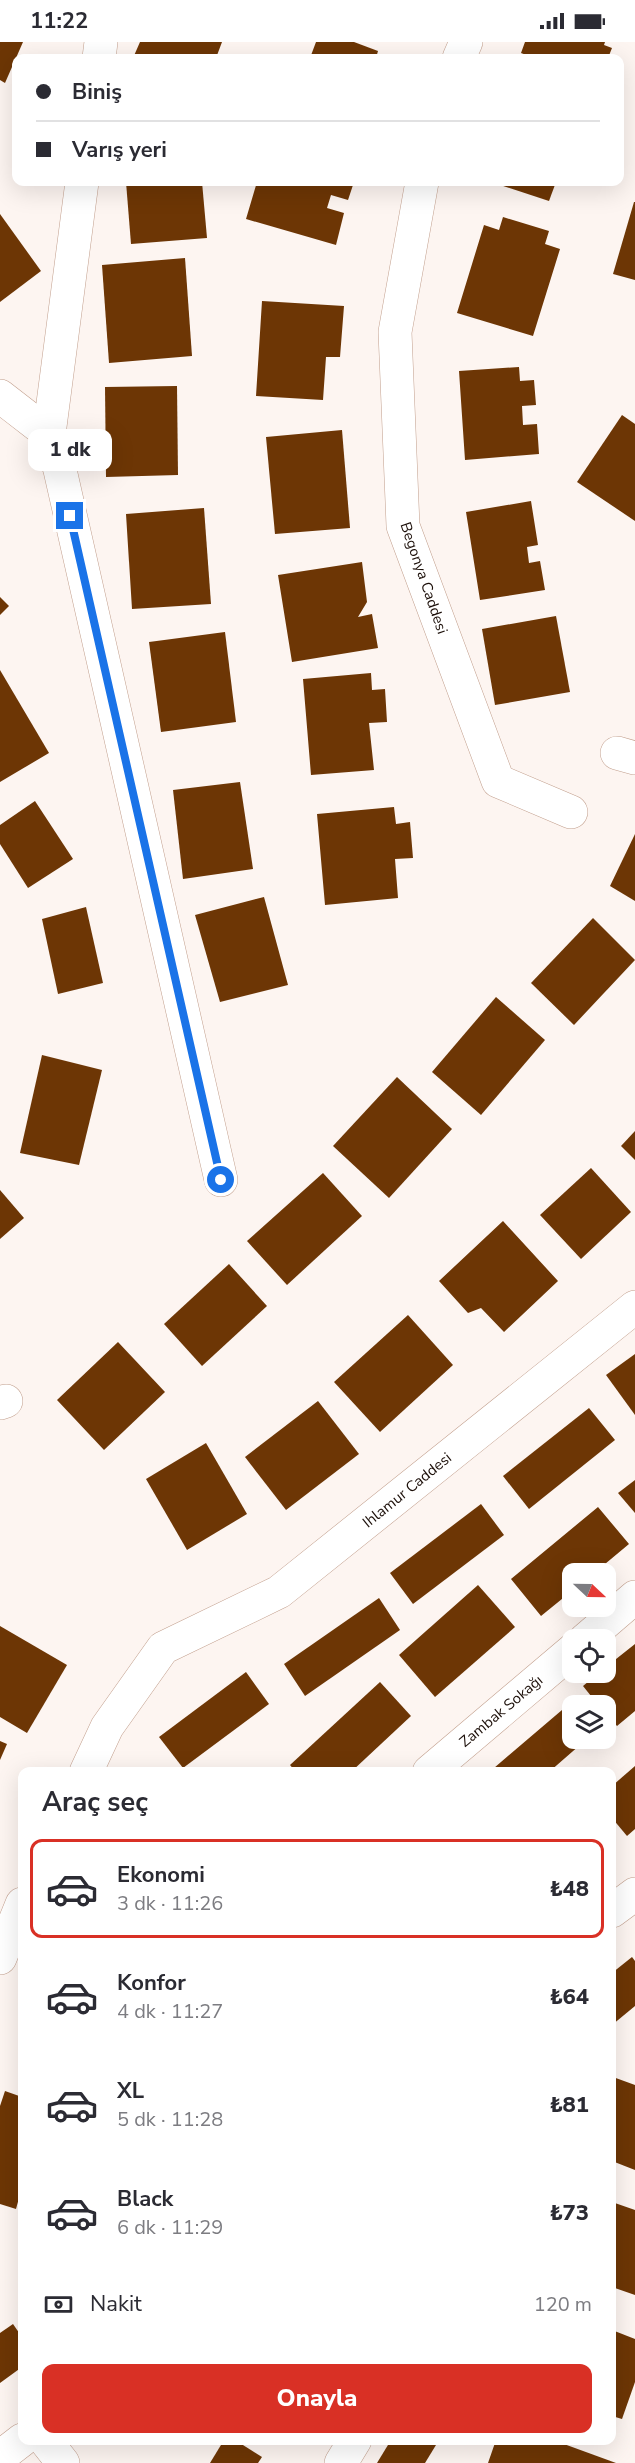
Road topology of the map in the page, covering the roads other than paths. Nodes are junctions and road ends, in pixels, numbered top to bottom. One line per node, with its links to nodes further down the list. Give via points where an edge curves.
1 (81, 186): 4 (street)
2 (421, 186): 5 (street, Begonya Caddesi, via 395,332 403,526 498,781)
3 (0, 396): 4 (street)
4 (49, 434): 6 (street)
5 (571, 812)
6 (221, 1180)
7 (635, 1307): 11 (street, Ihlamur Caddesi, via 279,1593 163,1648 107,1727)
8 (635, 1598): 9 (street)
9 (598, 1629)
10 (562, 1659): 12 (street, Zambak Sokağı)
11 (88, 1767)
12 (435, 1767)
13 (635, 1894): 14 (street)
14 (616, 1908)
15 (18, 1913): 16 (street)
16 (0, 1958)
17 (18, 2443): 20 (street)
18 (49, 2445): 21 (street)
19 (352, 2445): 22 (street)
20 (0, 2457)
21 (63, 2463)
22 (341, 2463)

